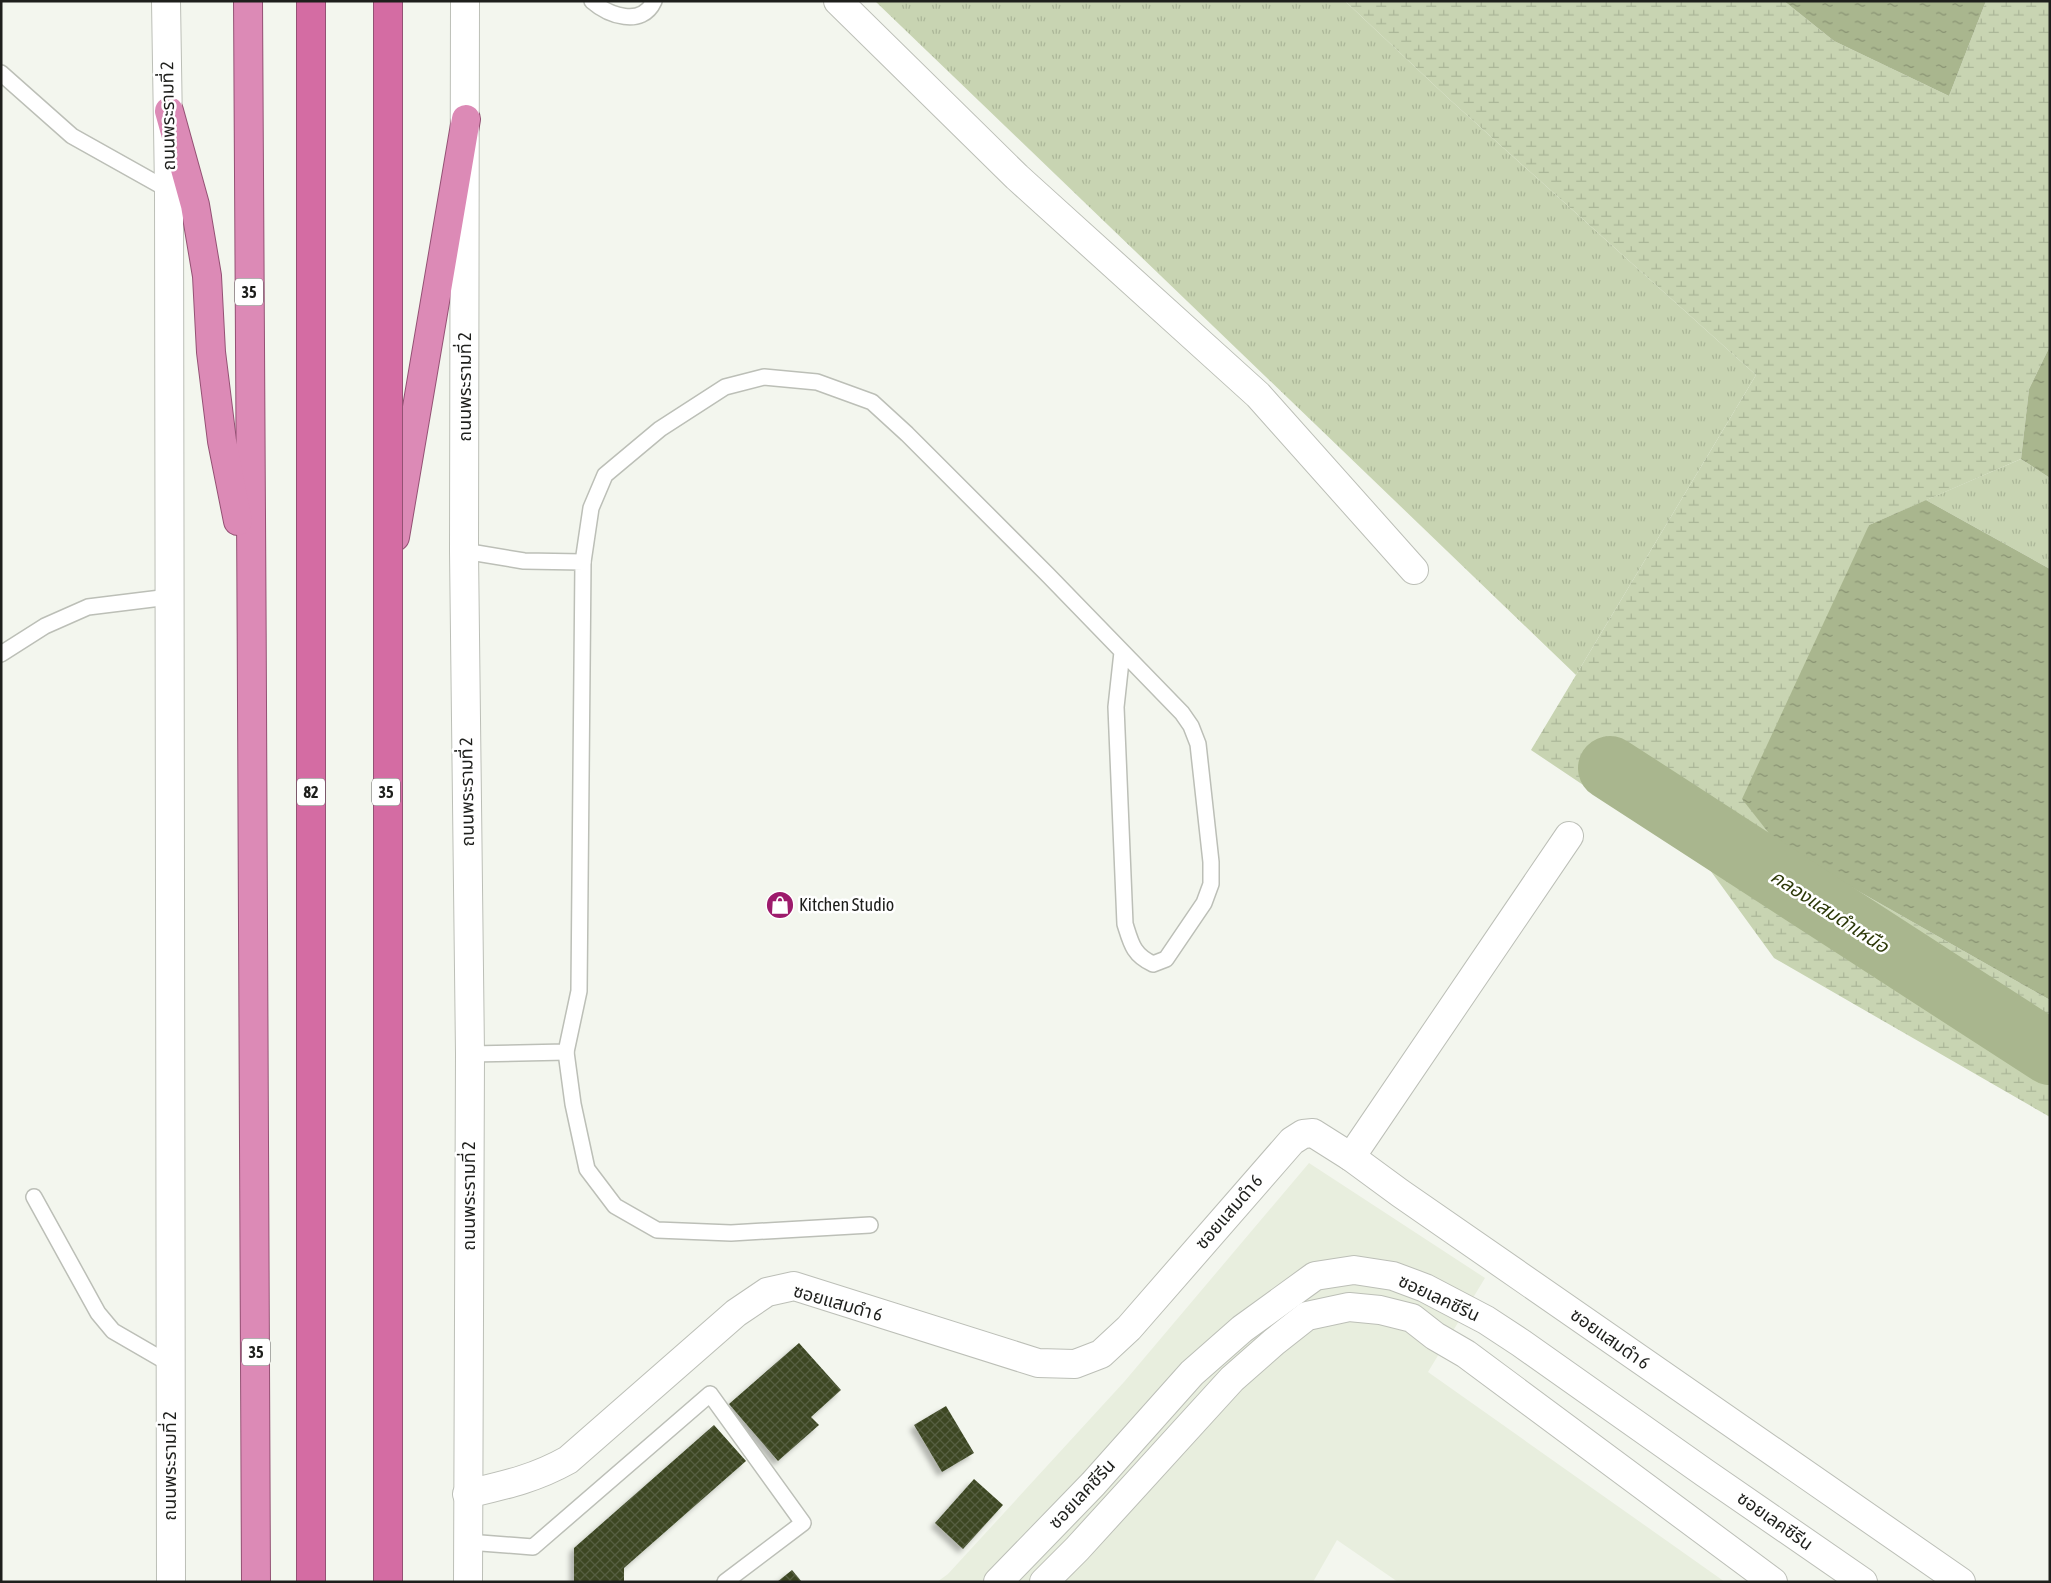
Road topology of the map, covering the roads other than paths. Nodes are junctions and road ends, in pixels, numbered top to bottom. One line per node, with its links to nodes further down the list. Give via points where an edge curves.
1 (248, 1): 17 (highway, 35)
2 (311, 1): 35 (highway, 82)
3 (386, 1): 18 (highway, 35); 37 (highway, bridge)
4 (465, 1): 11 (street, ถนนพระรามที่ 2)
5 (592, 1): 6 (lane, via 603,11 626,18 640,15)
6 (654, 1)
7 (838, 1): 16 (street, via 1017,177 1258,395)
8 (162, 2): 10 (street, ถนนพระรามที่ 2)
9 (1, 73): 12 (lane, via 72,136)
10 (169, 111): 12 (street, ถนนพระรามที่ 2); 13 (highway)
11 (466, 119): 14 (street, ถนนพระรามที่ 2); 18 (highway)
12 (169, 190): 13 (lane); 19 (street, ถนนพระรามที่ 2)
13 (195, 205): 17 (highway, via 207,276 211,352 222,441)
14 (464, 552): 15 (lane, via 524,561); 24 (street, ถนนพระรามที่ 2)
15 (582, 562): 20 (lane, via 591,508 605,475 660,428 725,387 764,377 817,382 872,402); 23 (lane, via 579,991)
16 (1414, 570)
17 (250, 583): 34 (highway, 35, via 256,1121)
18 (386, 590): 36 (highway, 35)
19 (169, 597): 21 (lane, via 88,607 46,626); 30 (street, ถนนพระรามที่ 2)
20 (1122, 652): 20 (lane, via 1191,726 1198,744 1211,862 1211,884 1204,903 1166,959 1153,964 1141,959 1136,952 1125,924 1116,707)
21 (1, 654)
22 (1570, 836): 25 (street)
23 (566, 1052): 24 (lane); 27 (lane, via 572,1104 587,1169 615,1206 648,1225 657,1230 731,1233)
24 (470, 1054): 31 (street, ถนนพระรามที่ 2)
25 (1351, 1157): 31 (street, ซอยแสมดำ 6, via 1313,1133 1302,1134 1292,1141 1129,1328 1101,1354 1075,1364 1038,1363 794,1286 767,1292 736,1313 568,1460 544,1473); 44 (street, ซอยแสมดำ 6)
26 (34, 1197): 30 (lane, via 98,1313 113,1331)
27 (870, 1225)
28 (1486, 1320): 29 (street); 40 (street, ซอยเลคซีรีน, via 1425,1288 1393,1276 1354,1270 1315,1276 1242,1329 1192,1374 1093,1484); 43 (street, ซอยเลคซีรีน)
29 (1466, 1354): 41 (street, ซอยเลคซีรีน, via 1412,1318 1380,1310 1349,1307 1307,1316 1232,1380); 42 (street, ซอยเลคซีรีน)
30 (170, 1364): 33 (street, ถนนพระรามที่ 2)
31 (467, 1494): 32 (street, ถนนพระรามที่ 2)
32 (468, 1542): 38 (street, ถนนพระรามที่ 2); 39 (lane, via 533,1547 710,1394 803,1523)
33 (170, 1582)
34 (256, 1582)
35 (311, 1582)
36 (383, 1582)
37 (388, 1582)
38 (468, 1582)
39 (725, 1582)
40 (998, 1582)
41 (1044, 1582)
42 (1773, 1582)
43 (1863, 1582)
44 (1961, 1582)

